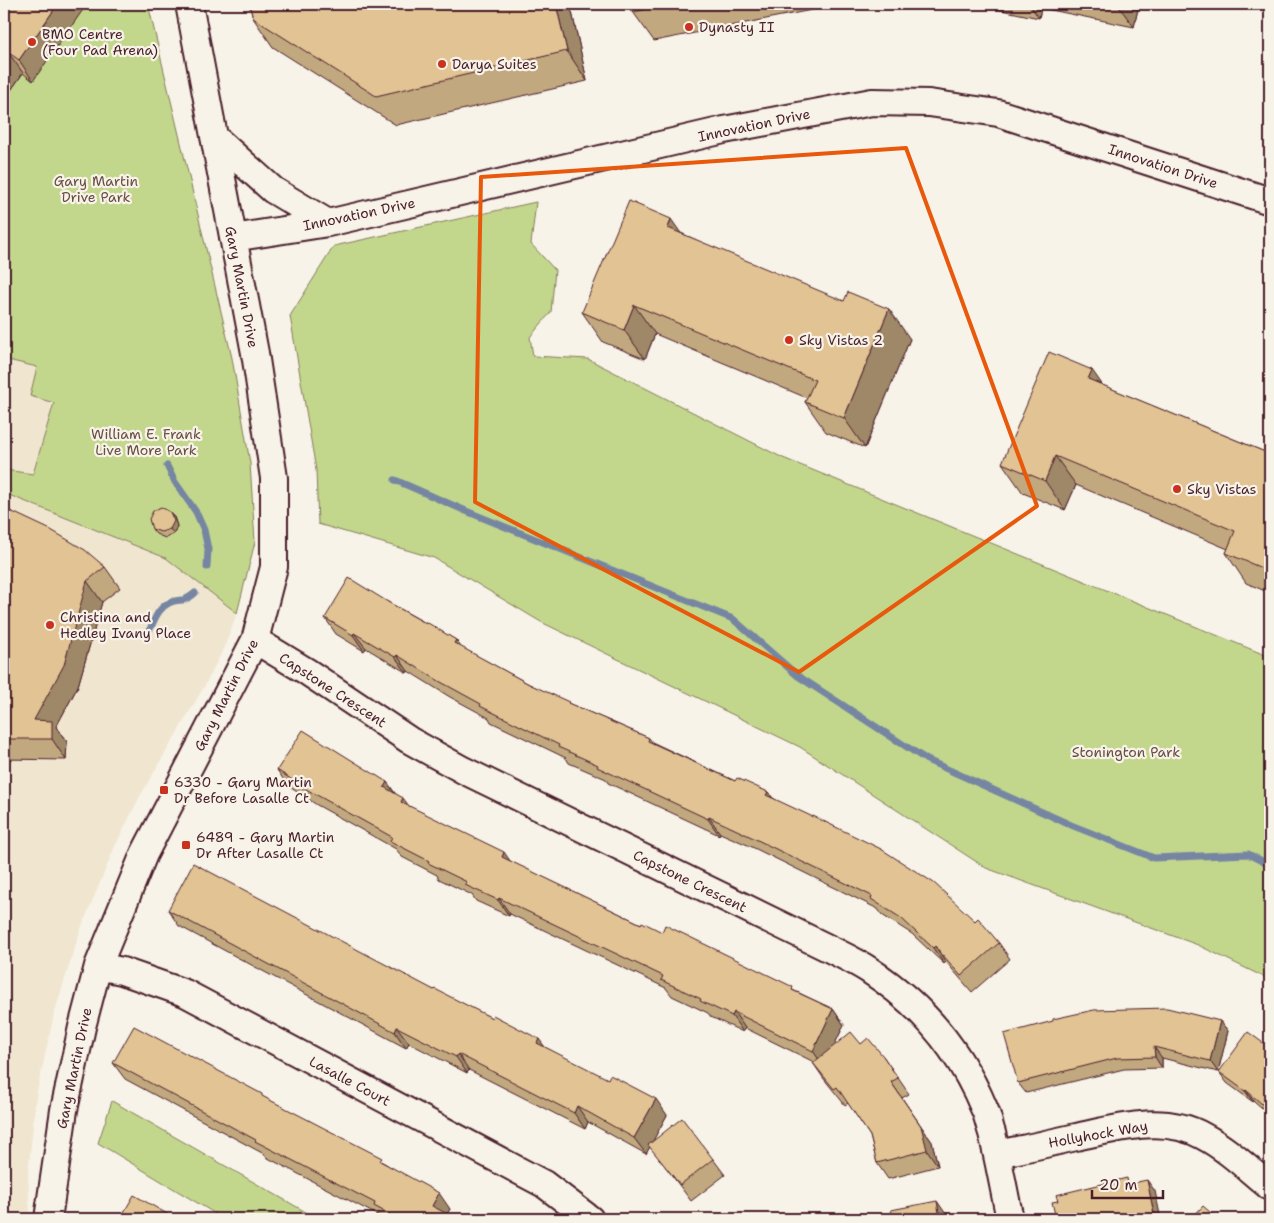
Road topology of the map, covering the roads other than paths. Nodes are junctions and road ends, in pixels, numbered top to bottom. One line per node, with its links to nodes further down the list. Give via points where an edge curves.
1 (189, 4): 2 (street, Gary Martin Drive)
2 (214, 137): 4 (street, via 273,190); 5 (street, Gary Martin Drive)
3 (1270, 201): 4 (street, Innovation Drive, via 998,113 929,103 872,102 724,130)
4 (328, 223): 5 (street, Innovation Drive)
5 (233, 238): 6 (street, Gary Martin Drive, via 274,478 274,567)
6 (255, 640): 7 (street, Gary Martin Drive, via 144,854); 8 (street, Capstone Crescent, via 409,740 462,770 868,969 928,1017 950,1044 985,1109)
7 (98, 966): 10 (street, Gary Martin Drive, via 64,1110); 11 (street, Lasalle Court, via 122,970 185,993 544,1184)
8 (997, 1154): 9 (street, Hollyhock Way, via 1122,1127 1180,1126 1203,1135); 12 (street, Capstone Crescent)
9 (1270, 1187)
10 (48, 1219)
11 (590, 1219)
12 (1010, 1219)

